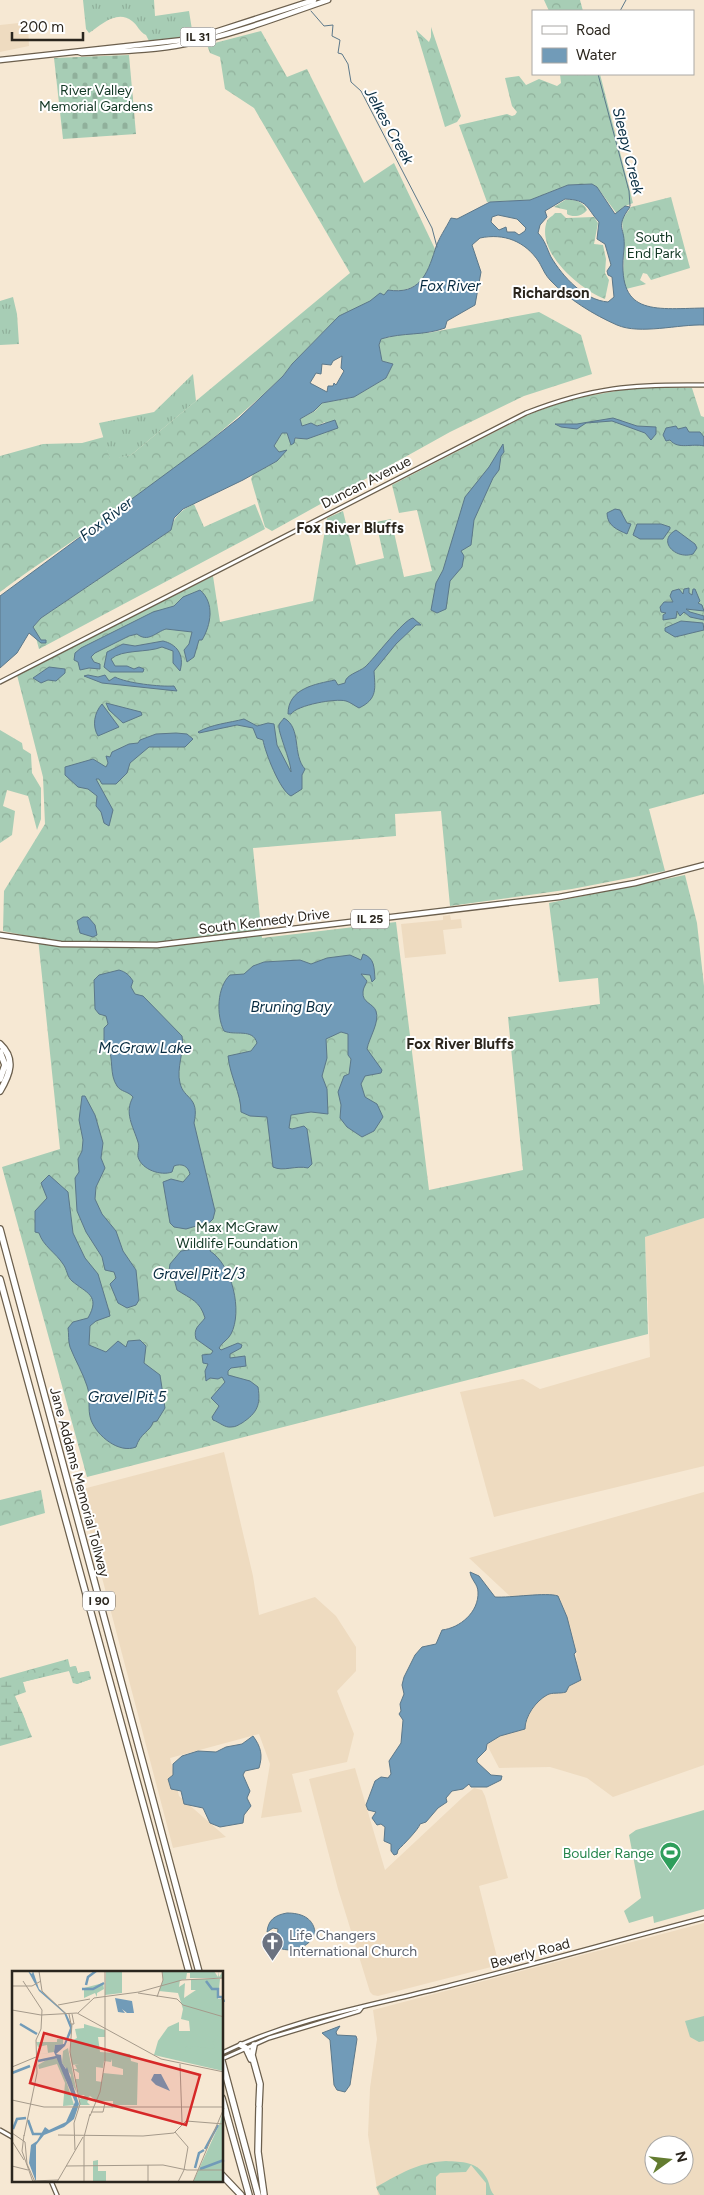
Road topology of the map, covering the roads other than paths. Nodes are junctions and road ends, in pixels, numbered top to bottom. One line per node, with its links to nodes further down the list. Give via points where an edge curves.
1 (314, 0): 3 (main road, IL 31, via 200,36)
2 (328, 0): 3 (main road, via 185,44)
3 (79, 52): 4 (main road, IL 31)
4 (0, 60)
5 (704, 385): 6 (street, Duncan Avenue, via 640,384 608,388 571,396 526,413)
6 (0, 682)
7 (704, 865): 8 (main road, South Kennedy Drive / IL 25, via 631,884 553,898 157,945 89,946 32,941)
8 (1, 934)
9 (0, 1044): 12 (highway, via 7,1052 10,1065)
10 (0, 1052): 11 (highway, via 5,1065)
11 (0, 1079)
12 (0, 1091)
13 (0, 1229): 17 (highway, Jane Addams Memorial Tollway / I 90)
14 (0, 1279): 16 (highway, Jane Addams Memorial Tollway / I 90)
15 (704, 1918): 18 (street, Beverly Road)
16 (189, 1971)
17 (199, 1971)
18 (362, 2008): 19 (street, Beverly Road); 20 (street, Beverly Road, via 358,2006 291,2026)
19 (254, 2045): 20 (street, Beverly Road); 24 (highway, via 252,2055)
20 (244, 2047): 21 (street, Beverly Road); 22 (street, Beverly Road); 24 (highway)
21 (224, 2052)
22 (224, 2059)
23 (224, 2068): 35 (highway)
24 (256, 2071): 36 (highway, via 260,2084 258,2152)
25 (224, 2105): 34 (highway)
26 (0, 2130): 28 (street)
27 (12, 2130): 28 (street)
28 (6, 2132): 29 (street)
29 (12, 2136)
30 (224, 2176): 33 (highway)
31 (51, 2182): 32 (street)
32 (57, 2195)
33 (241, 2195)
34 (249, 2195)
35 (258, 2195)
36 (264, 2195)

